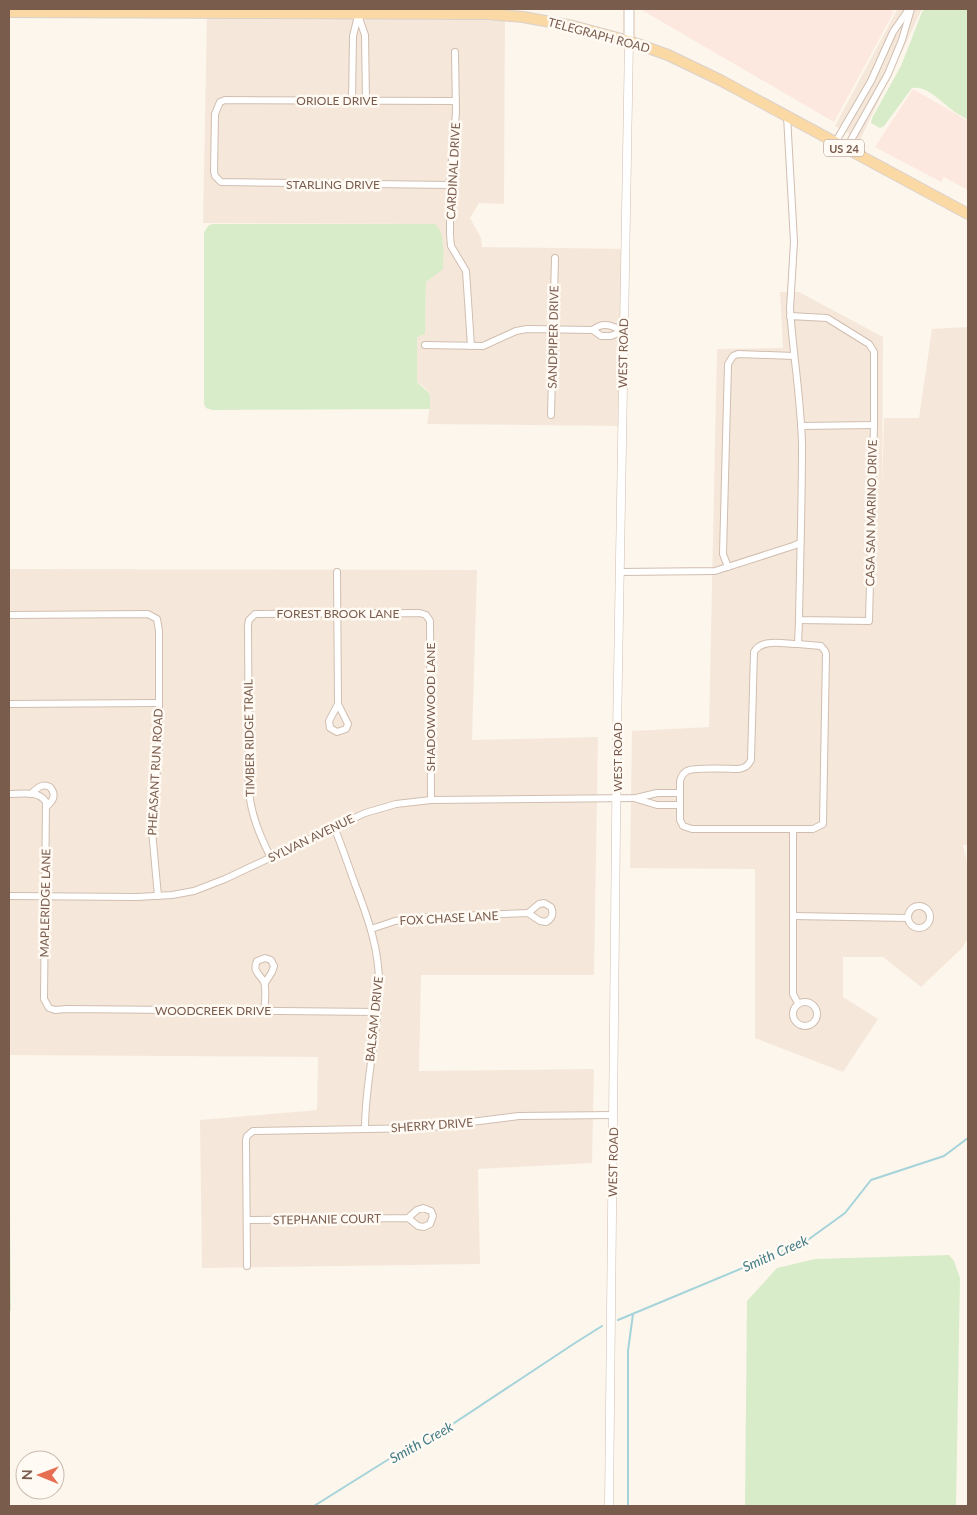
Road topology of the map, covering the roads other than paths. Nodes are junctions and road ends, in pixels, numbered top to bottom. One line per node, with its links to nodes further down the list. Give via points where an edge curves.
1 (629, 9): 6 (main road, WEST ROAD)
2 (910, 9): 8 (street, via 893,32); 9 (street, via 894,60)
3 (36, 11): 4 (main road, TELEGRAPH ROAD / US 24); 5 (main road, TELEGRAPH ROAD / US 24)
4 (9, 12)
5 (358, 14): 6 (main road, TELEGRAPH ROAD / US 24, via 523,17); 10 (street, via 353,36); 11 (street, via 365,35)
6 (629, 41): 13 (main road, TELEGRAPH ROAD / US 24, via 684,62); 23 (street, WEST ROAD)
7 (455, 52): 12 (street, CARDINAL DRIVE)
8 (871, 81): 9 (street); 14 (street)
9 (881, 86): 15 (street)
10 (352, 100): 11 (street, ORIOLE DRIVE); 16 (street, ORIOLE DRIVE, via 220,102 215,114 214,171)
11 (366, 100): 12 (street, ORIOLE DRIVE)
12 (456, 101): 17 (street, CARDINAL DRIVE)
13 (787, 116): 14 (main road, TELEGRAPH ROAD / US 24); 20 (street, via 794,242)
14 (835, 143): 15 (main road, TELEGRAPH ROAD / US 24)
15 (846, 149): 18 (main road, TELEGRAPH ROAD / US 24)
16 (217, 179): 17 (street, STARLING DRIVE, via 224,183)
17 (450, 185): 25 (street, CARDINAL DRIVE, via 450,240 466,271)
18 (968, 214)
19 (554, 258): 21 (street, SANDPIPER DRIVE)
20 (790, 316): 26 (street); 28 (street, CASA SAN MARINO DRIVE, via 828,318 872,348 875,358)
21 (552, 329): 22 (street); 25 (street, via 522,329 483,346); 27 (street, SANDPIPER DRIVE)
22 (593, 330): 23 (street, via 601,336); 23 (street, via 606,324)
23 (623, 331): 33 (street, WEST ROAD)
24 (425, 345): 25 (street)
25 (471, 346)
26 (794, 356): 29 (street); 31 (street, via 738,354 728,364 723,554)
27 (551, 415)
28 (874, 425): 29 (street); 38 (street, CASA SAN MARINO DRIVE, via 869,621)
29 (801, 426): 30 (street)
30 (800, 543): 31 (street); 38 (street)
31 (728, 567): 33 (street, via 706,572)
32 (338, 572): 34 (street)
33 (620, 572): 47 (street, WEST ROAD)
34 (338, 613): 36 (street, FOREST BROOK LANE, via 420,612); 37 (street, FOREST BROOK LANE, via 259,613); 42 (street)
35 (9, 615): 40 (street, PHEASANT RUN ROAD, via 148,614 157,619)
36 (426, 615): 48 (street, SHADOWWOOD LANE, via 430,621)
37 (251, 616): 53 (street, TIMBER RIDGE TRAIL, via 248,625 249,791 257,828)
38 (798, 620): 39 (street)
39 (798, 644): 43 (street, via 764,644 754,652 751,760 748,765 738,769 688,770 682,776); 52 (street, via 821,646 826,654 824,818 823,824 817,828)
40 (158, 703): 41 (street); 55 (street, PHEASANT RUN ROAD, via 152,831)
41 (9, 704)
42 (338, 704)
43 (680, 793): 46 (street, via 656,793); 49 (street)
44 (9, 794): 45 (street)
45 (31, 794): 50 (street, MAPLERIDGE LANE, via 42,797); 50 (street, via 39,786 50,787 54,796)
46 (636, 798): 47 (street, SYLVAN AVENUE); 49 (street, via 657,805)
47 (617, 799): 48 (street, SYLVAN AVENUE); 66 (street, WEST ROAD)
48 (430, 800): 51 (street, SYLVAN AVENUE, via 382,807)
49 (680, 805): 52 (street, via 680,820 690,829)
50 (46, 807): 56 (street, MAPLERIDGE LANE)
51 (334, 827): 53 (street, SYLVAN AVENUE); 60 (street, BALSAM DRIVE)
52 (793, 829): 58 (street)
53 (271, 858): 55 (street, SYLVAN AVENUE, via 205,887)
54 (9, 896): 56 (street, SYLVAN AVENUE)
55 (158, 896): 56 (street, SYLVAN AVENUE)
56 (46, 897): 63 (street, MAPLERIDGE LANE, via 44,1000)
57 (528, 913): 60 (street, FOX CHASE LANE, via 404,919)
58 (793, 916): 59 (street); 62 (street, via 793,994)
59 (907, 918)
60 (371, 929): 65 (street, BALSAM DRIVE, via 379,962)
61 (265, 983): 64 (street)
62 (798, 1003)
63 (49, 1008): 64 (street, WOODCREEK DRIVE)
64 (265, 1010): 65 (street, WOODCREEK DRIVE)
65 (377, 1012): 67 (street, BALSAM DRIVE, via 366,1091)
66 (613, 1115): 67 (street, SHERRY DRIVE, via 519,1116 431,1127); 71 (street, WEST ROAD)
67 (365, 1128): 69 (street, SHERRY DRIVE, via 258,1130 250,1133 246,1140)
68 (408, 1218): 69 (street, STEPHANIE COURT)
69 (247, 1220): 70 (street)
70 (248, 1266)
71 (609, 1506)

